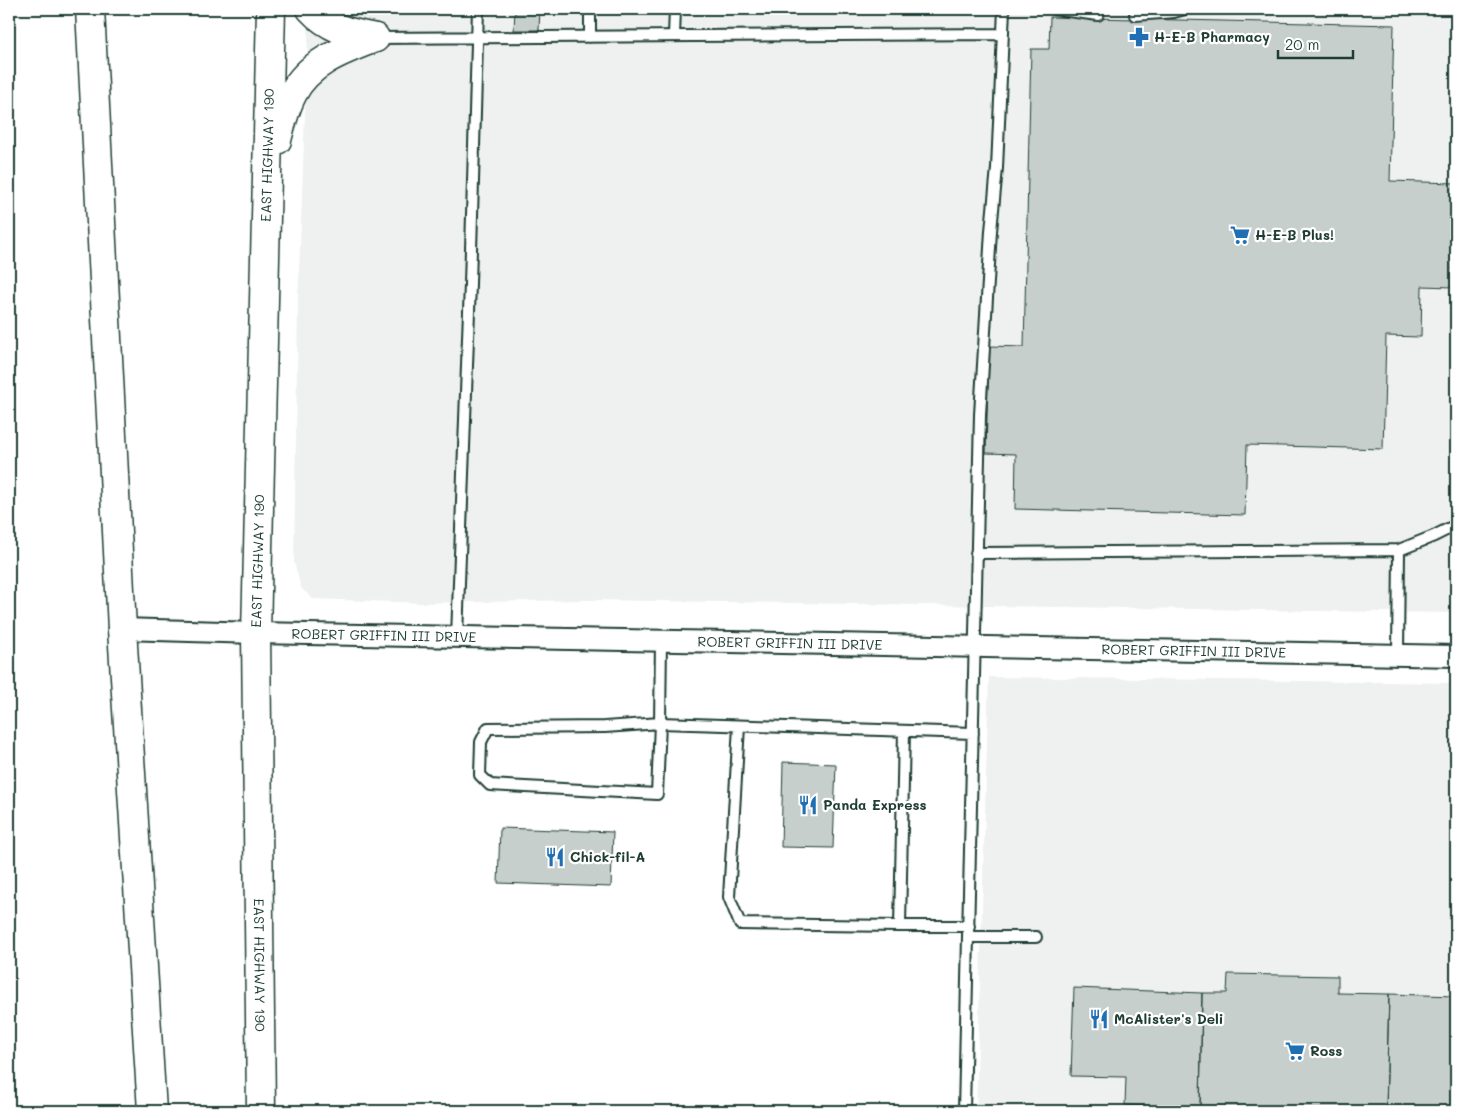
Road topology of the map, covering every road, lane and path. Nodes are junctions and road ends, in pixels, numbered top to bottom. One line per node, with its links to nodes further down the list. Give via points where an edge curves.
1 (90, 9): 21 (main road)
2 (271, 9): 17 (main road, EAST HIGHWAY 190)
3 (311, 9): 16 (main road, via 335,28)
4 (478, 9): 14 (lane)
5 (590, 9): 15 (lane)
6 (675, 9): 13 (lane)
7 (1004, 9): 12 (lane)
8 (1054, 9): 10 (lane)
9 (1185, 9): 11 (lane)
10 (1098, 15)
11 (1134, 15)
12 (1003, 34): 13 (lane); 20 (lane, via 983,351)
13 (674, 36): 15 (lane)
14 (477, 37): 15 (lane); 16 (lane); 23 (lane)
15 (590, 37)
16 (375, 38): 17 (main road, via 325,60 300,82 286,109)
17 (266, 178): 22 (main road, EAST HIGHWAY 190)
18 (1456, 525): 19 (lane)
19 (1399, 550): 20 (lane); 26 (lane)
20 (976, 553): 25 (lane)
21 (122, 629): 22 (street, ROBERT GRIFFIN III DRIVE); 35 (main road)
22 (256, 633): 23 (street, ROBERT GRIFFIN III DRIVE); 36 (main road, EAST HIGHWAY 190)
23 (457, 637): 24 (street, ROBERT GRIFFIN III DRIVE)
24 (661, 640): 25 (street, ROBERT GRIFFIN III DRIVE); 28 (lane)
25 (975, 648): 26 (street, ROBERT GRIFFIN III DRIVE); 31 (lane)
26 (1398, 655): 27 (street, ROBERT GRIFFIN III DRIVE)
27 (1456, 656)
28 (660, 724): 28 (lane, via 657,794 490,785 480,776 481,742 488,728); 29 (lane)
29 (739, 726): 30 (lane); 32 (lane, via 729,898 740,924)
30 (904, 731): 31 (lane); 32 (lane)
31 (973, 733): 33 (lane)
32 (900, 926): 33 (lane)
33 (968, 931): 34 (lane); 37 (lane)
34 (1036, 937)
35 (152, 1111)
36 (261, 1111)
37 (964, 1111)

